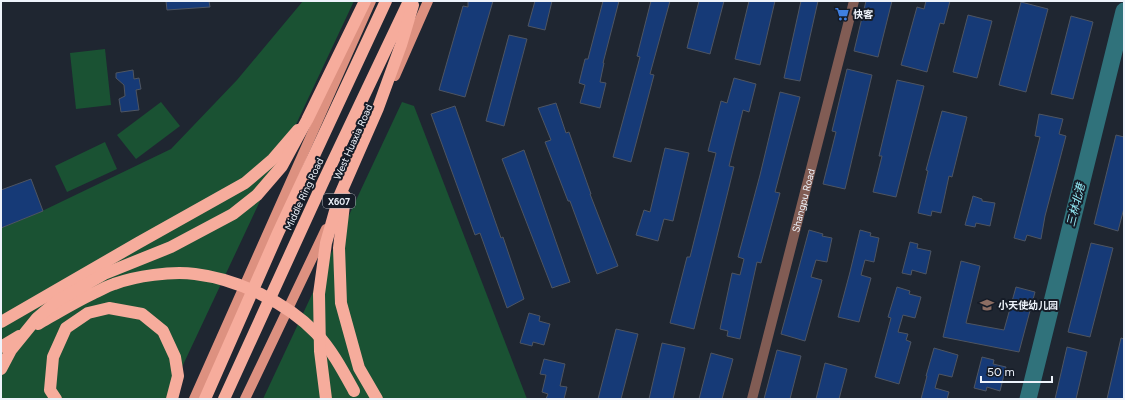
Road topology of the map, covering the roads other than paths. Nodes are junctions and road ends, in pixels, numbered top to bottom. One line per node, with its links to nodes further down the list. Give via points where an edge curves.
1 (366, 1): 8 (highway, bridge)
2 (372, 1): 15 (main road)
3 (386, 1): 16 (highway, Middle Ring Road, bridge, via 278,233)
4 (409, 1): 17 (highway, Middle Ring Road, bridge)
5 (414, 1): 9 (highway, bridge, via 378,108)
6 (428, 1): 18 (main road, West Huaxia Road / X607, via 356,166)
7 (854, 1): 22 (street, Shangpu Road)
8 (307, 120): 10 (highway, bridge, via 273,159 245,183); 12 (highway, bridge, via 282,166 258,195 233,214 171,246 104,274 57,301 38,318 11,350)
9 (348, 177): 19 (highway, bridge, via 338,197 326,243 319,294 320,351); 21 (highway, bridge, via 339,248 341,303 359,368)
10 (1, 322)
11 (1, 347): 20 (highway, bridge, via 73,303 113,284 156,274 194,273 230,281 261,294 293,314 315,332 334,355)
12 (1, 370)
13 (56, 399): 14 (highway, via 50,390 53,357 66,328 88,313 109,308 142,314 163,331 175,357 178,376)
14 (172, 399)
15 (194, 399)
16 (205, 399)
17 (224, 399)
18 (245, 399)
19 (326, 399)
20 (356, 399)
21 (377, 399)
22 (752, 399)

